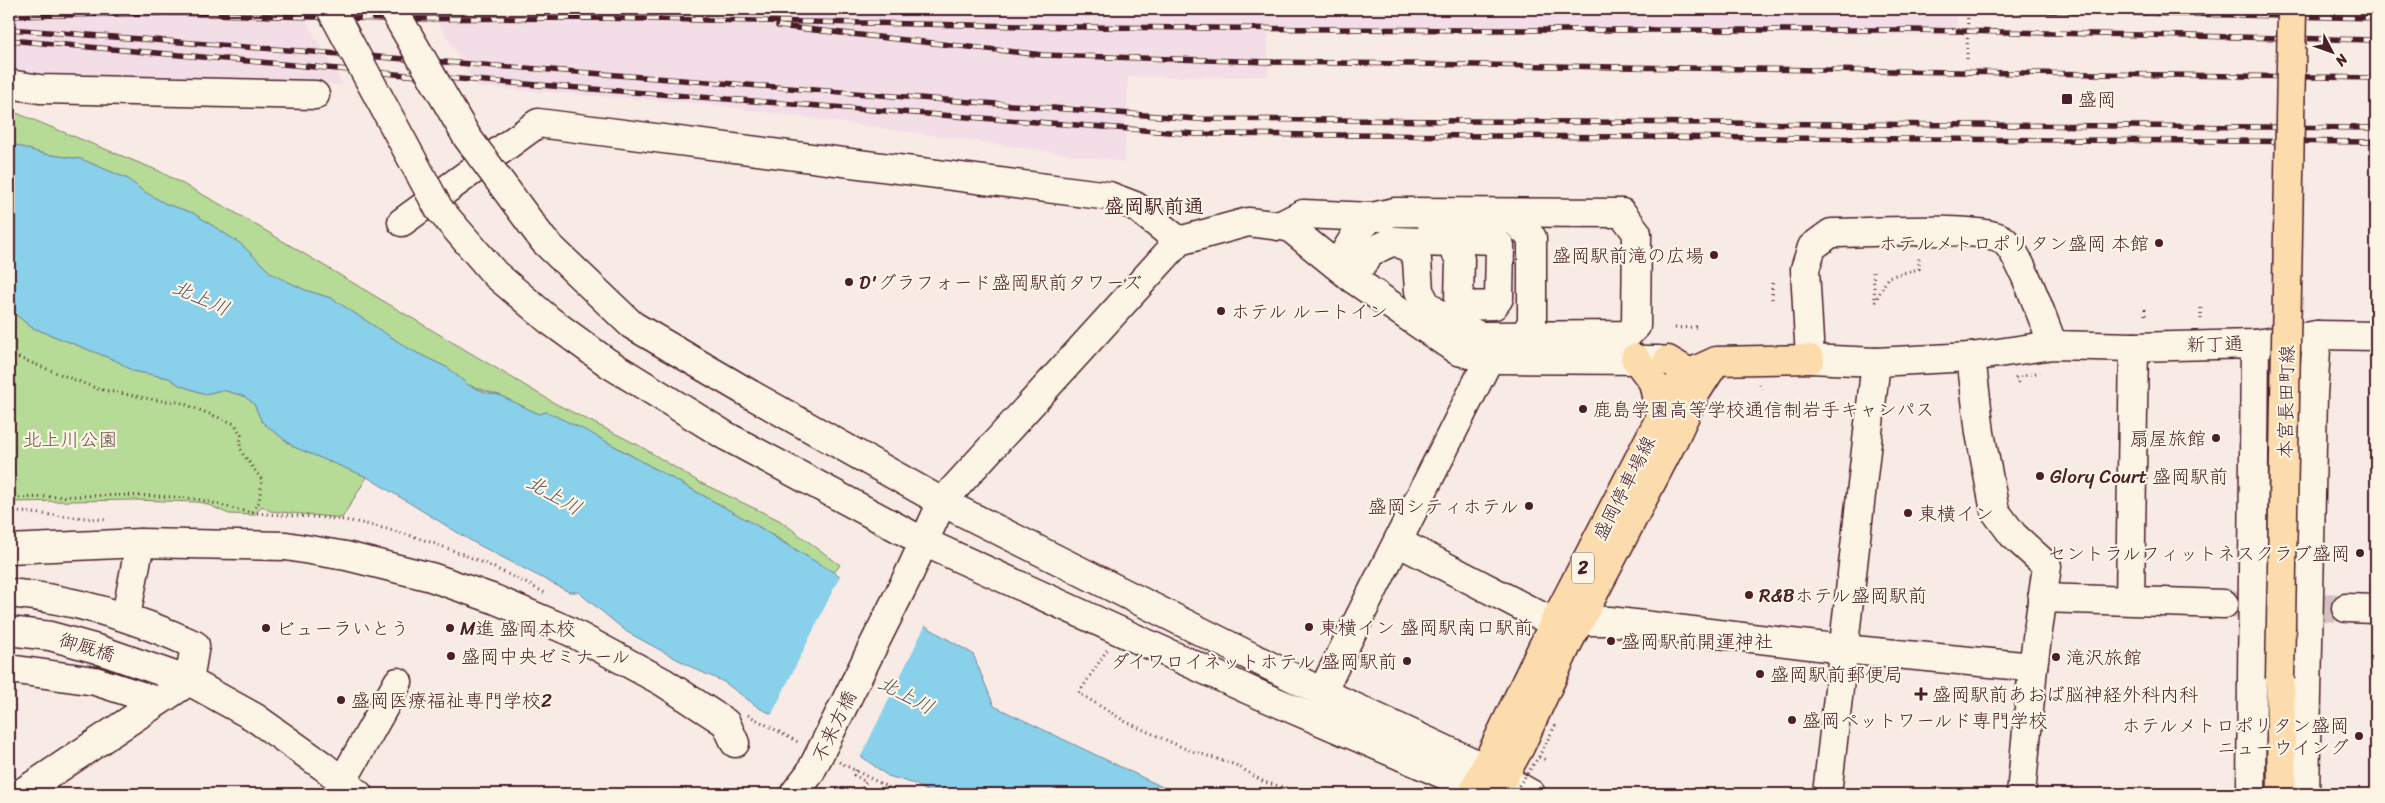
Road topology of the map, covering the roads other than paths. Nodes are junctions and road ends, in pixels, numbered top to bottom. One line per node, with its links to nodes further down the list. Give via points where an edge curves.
1 (331, 9): 28 (street, bridge, via 439,208 495,274 549,320 601,357 726,436)
2 (393, 9): 27 (street, bridge, via 466,137 544,241 632,325)
3 (2292, 9): 59 (main road, 本宮長田町線, bridge, via 2280,679)
4 (9, 84): 5 (street, via 40,89)
5 (315, 95)
6 (1372, 217): 7 (street); 9 (street, via 1303,214); 12 (street, via 1360,228); 14 (street, via 1395,212 1622,213 1637,233 1636,326 1627,335)
7 (1429, 218): 11 (street, via 1442,235 1493,240 1500,246 1499,298 1494,305 1465,306 1459,300 1460,259 1450,243); 14 (street, via 1513,220 1532,238 1532,323)
8 (402, 222): 10 (street, via 538,123 1109,196 1135,206)
9 (1279, 226): 10 (street, via 1248,222); 12 (street, via 1289,227)
10 (1179, 241): 27 (street, 不来方橋)
11 (1394, 241): 12 (street, via 1375,248); 14 (street, via 1410,249 1416,260 1419,291 1426,304 1445,320 1480,336)
12 (1345, 272): 21 (street, via 1458,351)
13 (2317, 335): 15 (street, 新丁通); 16 (street, 新丁通); 60 (street)
14 (1523, 336)
15 (2376, 336)
16 (2255, 344): 18 (street, 新丁通); 58 (street)
17 (2054, 345): 18 (street, 新丁通); 19 (street, 新丁通); 22 (street, via 2018,258 2002,240 1972,232 1831,233 1812,247 1805,268)
18 (2134, 347): 34 (street)
19 (1972, 357): 24 (street, 新丁通); 33 (street, via 1980,432 1995,511 2013,535 2047,566)
20 (1635, 358): 21 (street); 25 (street); 26 (main road, via 1653,382)
21 (1489, 359): 29 (street)
22 (1810, 359): 23 (main road); 24 (street, 新丁通)
23 (1716, 361): 25 (main road, 盛岡停車場線 / 2); 25 (street)
24 (1876, 362): 41 (street)
25 (1684, 376): 26 (main road, 盛岡停車場線 / 2); 39 (main road, 盛岡停車場線 / 2)
26 (1660, 415): 39 (main road, 盛岡停車場線 / 2)
27 (942, 502): 28 (street, 不来方橋); 46 (street)
28 (924, 542): 49 (street, via 1251,691); 54 (street, 不来方橋, bridge, via 810,773)
29 (1398, 542): 39 (street); 46 (street)
30 (140, 543): 31 (street); 38 (street); 48 (street, via 286,546 346,556 431,577 569,631 646,672 726,723)
31 (9, 549)
32 (9, 593): 38 (street)
33 (2042, 598): 34 (street); 42 (street)
34 (2130, 600): 35 (street)
35 (2224, 604)
36 (2346, 608): 37 (street)
37 (2376, 609)
38 (126, 616): 44 (street, via 195,645)
39 (1567, 622): 41 (street, via 1610,621); 49 (main road, 盛岡停車場線 / 2)
40 (9, 631): 44 (street, 御厩橋, via 50,636)
41 (1843, 649): 42 (street); 56 (street)
42 (2033, 667): 57 (street)
43 (9, 669): 47 (street, via 95,681)
44 (189, 681): 47 (street); 51 (street, 御厩橋, via 254,717)
45 (398, 682): 51 (street)
46 (1322, 692): 49 (street)
47 (158, 701): 53 (street)
48 (735, 744)
49 (1491, 787): 55 (street)
50 (9, 788): 52 (street)
51 (350, 788)
52 (13, 794)
53 (20, 794)
54 (794, 794)
55 (1531, 794)
56 (1828, 794)
57 (2021, 794)
58 (2251, 794)
59 (2282, 794)
60 (2305, 794)

